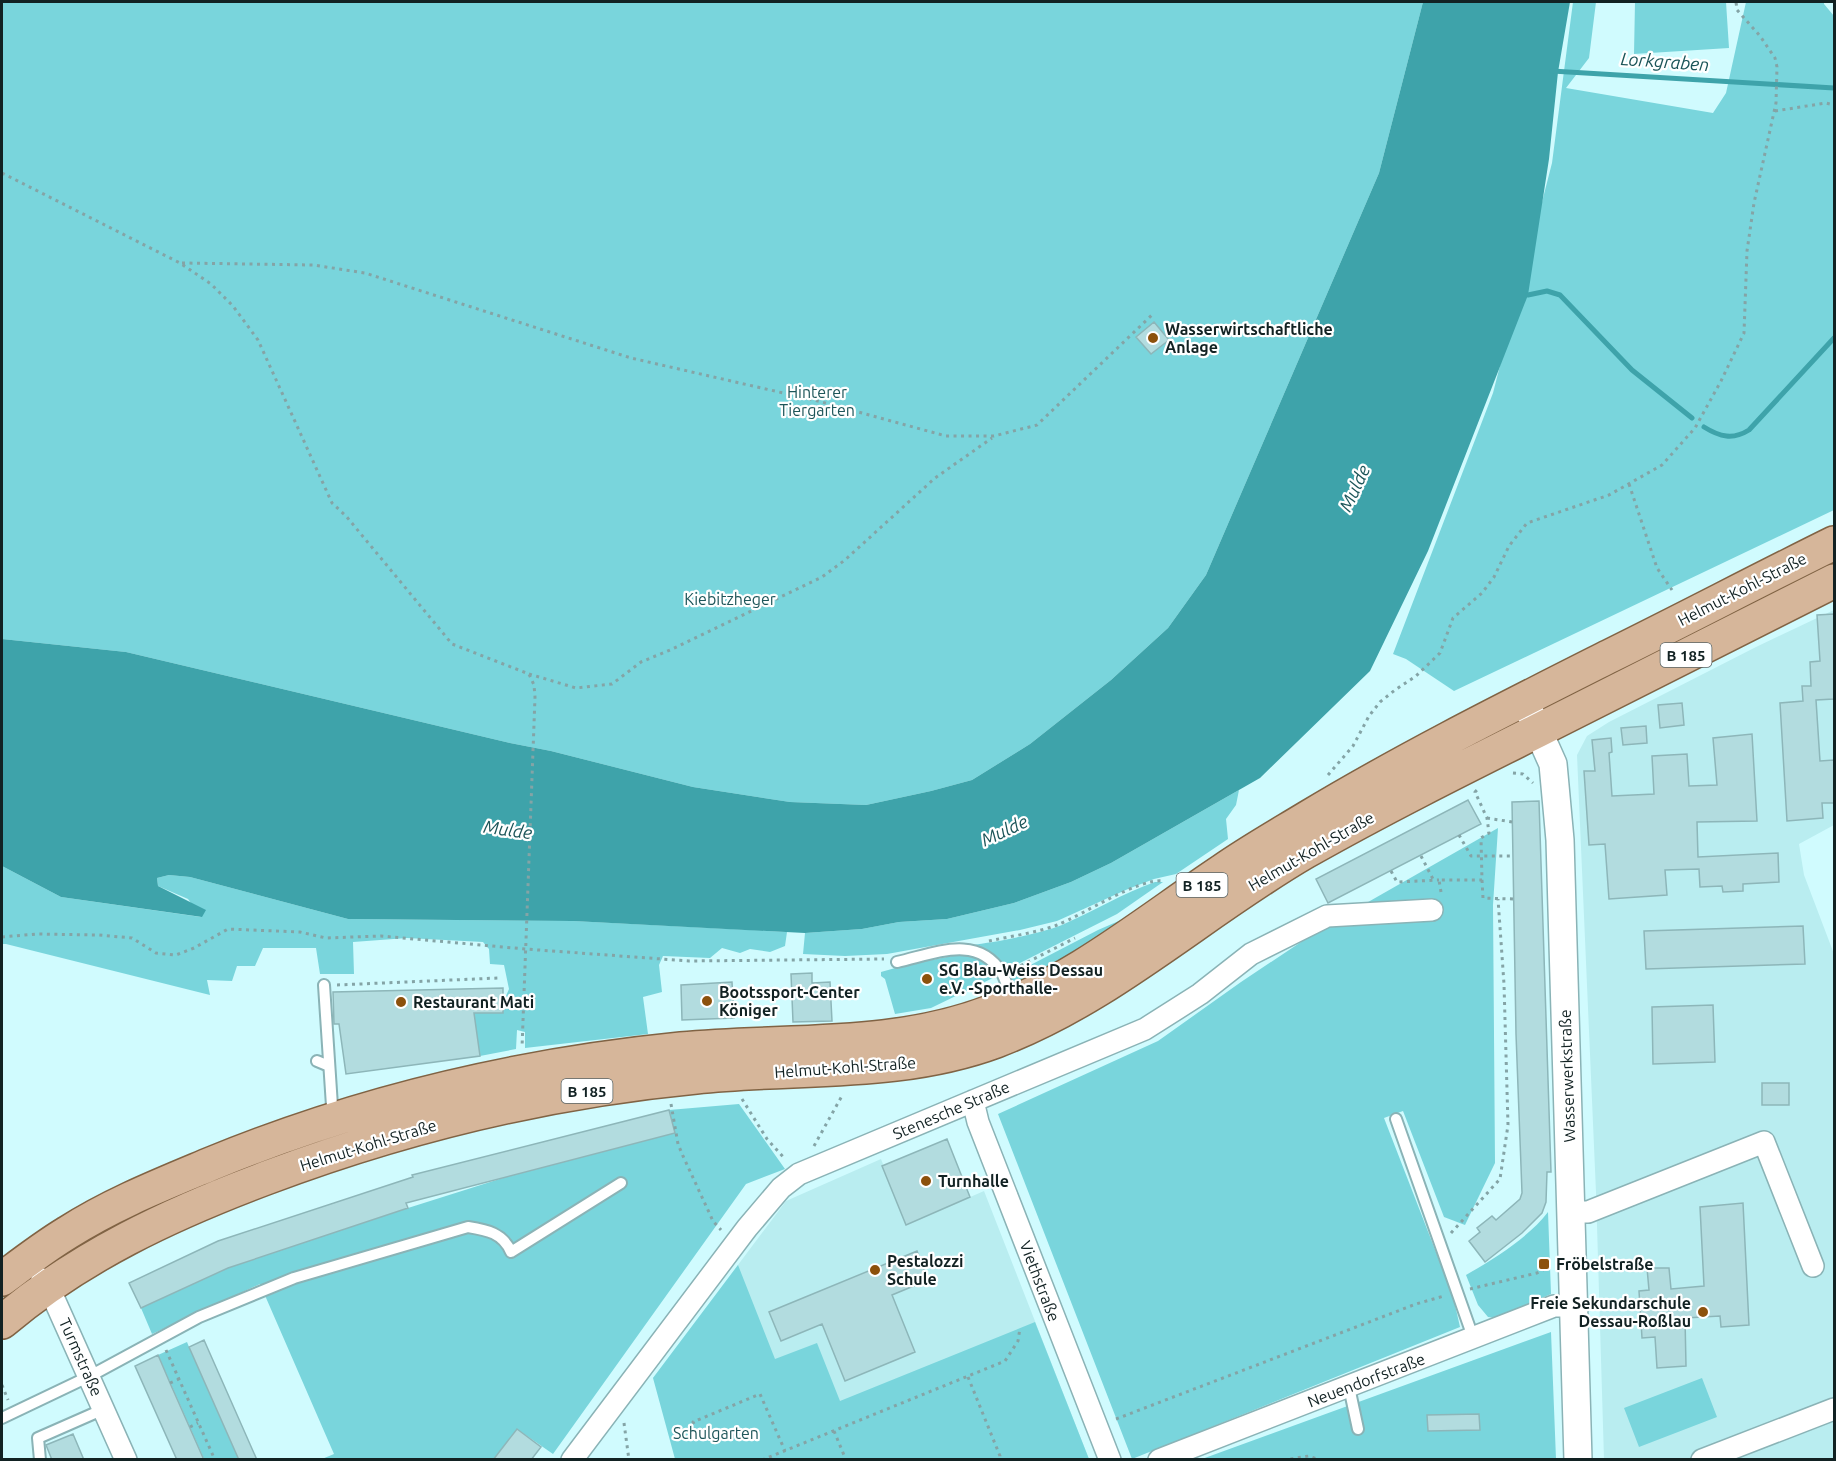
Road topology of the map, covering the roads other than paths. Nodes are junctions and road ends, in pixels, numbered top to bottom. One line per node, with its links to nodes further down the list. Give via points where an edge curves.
1 (1834, 543): 3 (main road, Helmut-Kohl-Straße / B 185)
2 (1834, 581): 4 (main road, Helmut-Kohl-Straße / B 185)
3 (1524, 699): 4 (street, Wasserwerkstraße); 8 (main road, Helmut-Kohl-Straße / B 185, via 1370,781 1225,868 1092,960 1045,987)
4 (1538, 730): 15 (street, Wasserwerkstraße, via 1552,764 1560,840); 19 (main road, Helmut-Kohl-Straße / B 185, via 1305,852 1077,1004 990,1043 942,1057 888,1066 638,1082 494,1109 391,1135 269,1176 150,1226 104,1250)
5 (1432, 910): 11 (street, Stenesche Straße, via 1327,916 1251,954 1200,994 1145,1029)
6 (897, 962): 8 (lane, via 969,949 982,953 995,964)
7 (324, 985): 10 (lane)
8 (1008, 988): 12 (main road, Helmut-Kohl-Straße / B 185, via 993,1012 925,1032 649,1052 422,1093)
9 (317, 1061): 10 (lane)
10 (329, 1066): 12 (lane)
11 (973, 1101): 31 (street, Stenesche Straße, via 799,1174 781,1188); 32 (street, Viethstraße)
12 (336, 1118): 16 (main road, Helmut-Kohl-Straße / B 185, via 158,1186 70,1230)
13 (1396, 1119): 22 (lane)
14 (621, 1183): 23 (lane, via 511,1252 507,1242 487,1230 468,1227 294,1278 199,1317)
15 (1572, 1212): 17 (street, via 1588,1212 1764,1142); 20 (street, Wasserwerkstraße)
16 (29, 1258): 18 (main road, Helmut-Kohl-Straße / B 185); 19 (street, Turmstraße)
17 (1813, 1266)
18 (2, 1279)
19 (48, 1287): 21 (main road, Helmut-Kohl-Straße / B 185); 23 (street, Turmstraße)
20 (1573, 1306): 22 (street, Neuendorfstraße, via 1554,1306); 34 (street, Wasserwerkstraße)
21 (2, 1322)
22 (1473, 1337): 24 (street, Neuendorfstraße)
23 (90, 1376): 25 (street, Turmstraße); 27 (lane)
24 (1349, 1387): 28 (lane); 33 (street, Neuendorfstraße)
25 (104, 1408): 29 (lane, via 38,1438); 30 (street, Turmstraße)
26 (1834, 1409): 35 (street)
27 (2, 1418)
28 (1358, 1429)
29 (40, 1460)
30 (126, 1460)
31 (572, 1460)
32 (1110, 1460)
33 (1160, 1460)
34 (1578, 1460)
35 (1702, 1460)

